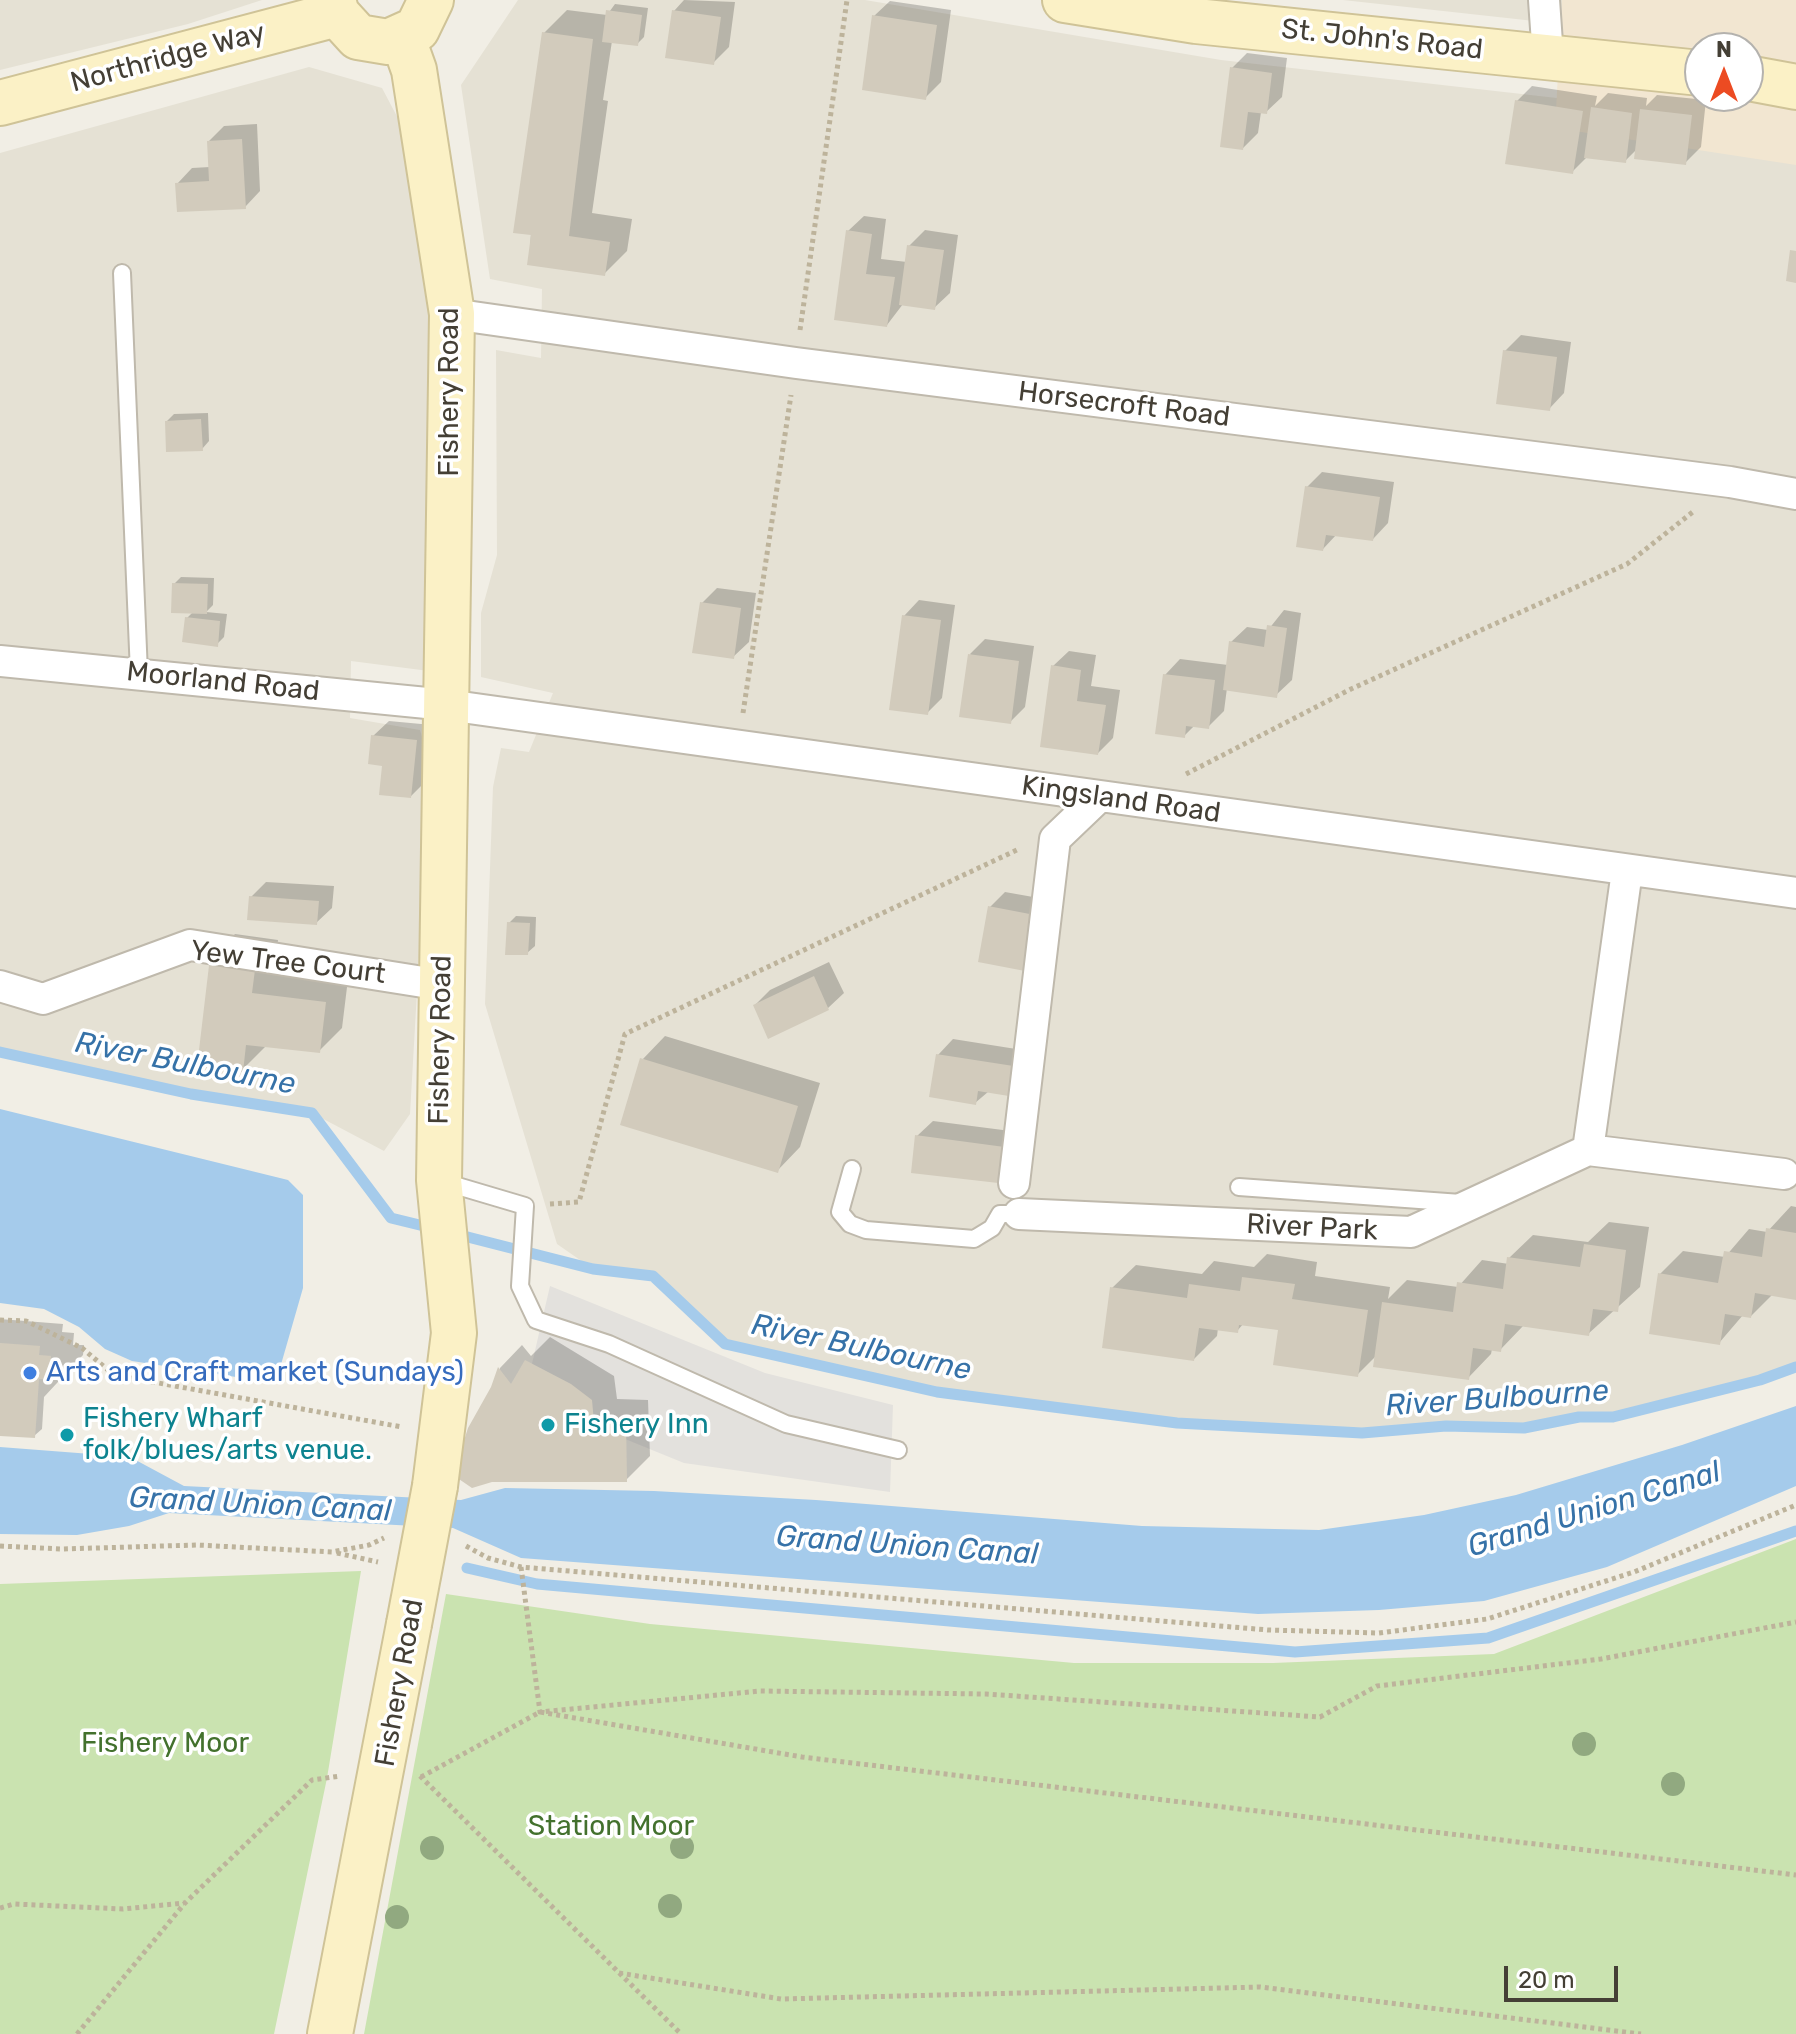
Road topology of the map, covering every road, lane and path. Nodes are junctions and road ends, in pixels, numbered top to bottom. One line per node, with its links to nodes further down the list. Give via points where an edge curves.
1 (431, 0): 6 (street, via 417,29)
2 (847, 0): 14 (path)
3 (1065, 0): 7 (street, St. John's Road, via 1196,21)
4 (1544, 0): 7 (street)
5 (335, 7): 6 (street, via 358,37 372,42); 11 (street, Northridge Way)
6 (403, 39): 13 (street, Fishery Road, via 414,70)
7 (1548, 57): 8 (street, St. John's Road)
8 (1684, 71)
9 (1764, 81): 10 (street)
10 (1796, 87)
11 (0, 103)
12 (122, 273): 18 (lane)
13 (452, 314): 14 (street, Horsecroft Road); 19 (street, Fishery Road)
14 (796, 363): 15 (street, Horsecroft Road); 20 (path)
15 (1730, 482): 16 (street, Horsecroft Road); 22 (path, via 1627,564 1351,689 1190,771)
16 (1796, 494)
17 (0, 661): 18 (street, Moorland Road)
18 (139, 673): 19 (street, Moorland Road)
19 (447, 705): 20 (street, Kingsland Road); 26 (street, Fishery Road)
20 (738, 746): 21 (street, Kingsland Road)
21 (1099, 797): 22 (street, Kingsland Road); 32 (street, via 1055,839)
22 (1153, 804): 24 (street, Kingsland Road)
23 (1033, 843): 35 (path, via 625,1034 579,1202)
24 (1627, 871): 25 (street, Kingsland Road); 28 (street)
25 (1796, 893)
26 (442, 985): 27 (street, Yew Tree Court, via 190,945 43,999); 31 (street, Fishery Road)
27 (0, 986)
28 (1588, 1150): 30 (street); 34 (street, River Park)
29 (852, 1169): 36 (lane, via 840,1212 850,1224 866,1230 974,1239 992,1228 1000,1214)
30 (1784, 1174)
31 (439, 1180): 35 (lane); 38 (street, Fishery Road, via 454,1333)
32 (1014, 1183)
33 (1239, 1187): 34 (lane)
34 (1471, 1204): 36 (street, River Park, via 1411,1232)
35 (525, 1206): 39 (lane, via 520,1286 536,1320 609,1344 786,1424)
36 (1019, 1214)
37 (0, 1320): 38 (path, via 26,1321 82,1348 114,1375 381,1425)
38 (442, 1429): 47 (street, Fishery Road, bridge, via 409,1624)
39 (898, 1450)
40 (1796, 1505): 44 (path, via 1634,1572 1487,1619 1379,1633 1268,1630)
41 (385, 1538): 43 (path, via 332,1552 197,1545)
42 (463, 1545): 44 (path)
43 (0, 1546)
44 (521, 1567): 46 (path)
45 (1796, 1622): 46 (path, via 1601,1659 1377,1686 1320,1717 986,1694 760,1691)
46 (540, 1712): 47 (path); 48 (path, via 802,1757)
47 (402, 1773): 49 (path, via 312,1780); 51 (path); 53 (street, Fishery Road)
48 (1796, 1875)
49 (185, 1903): 50 (path, via 123,1909 14,1904); 52 (path)
50 (0, 1908)
51 (619, 1973): 54 (path); 55 (path, via 781,1999 1260,1987)
52 (77, 2034)
53 (330, 2034)
54 (681, 2034)
55 (1641, 2034)

